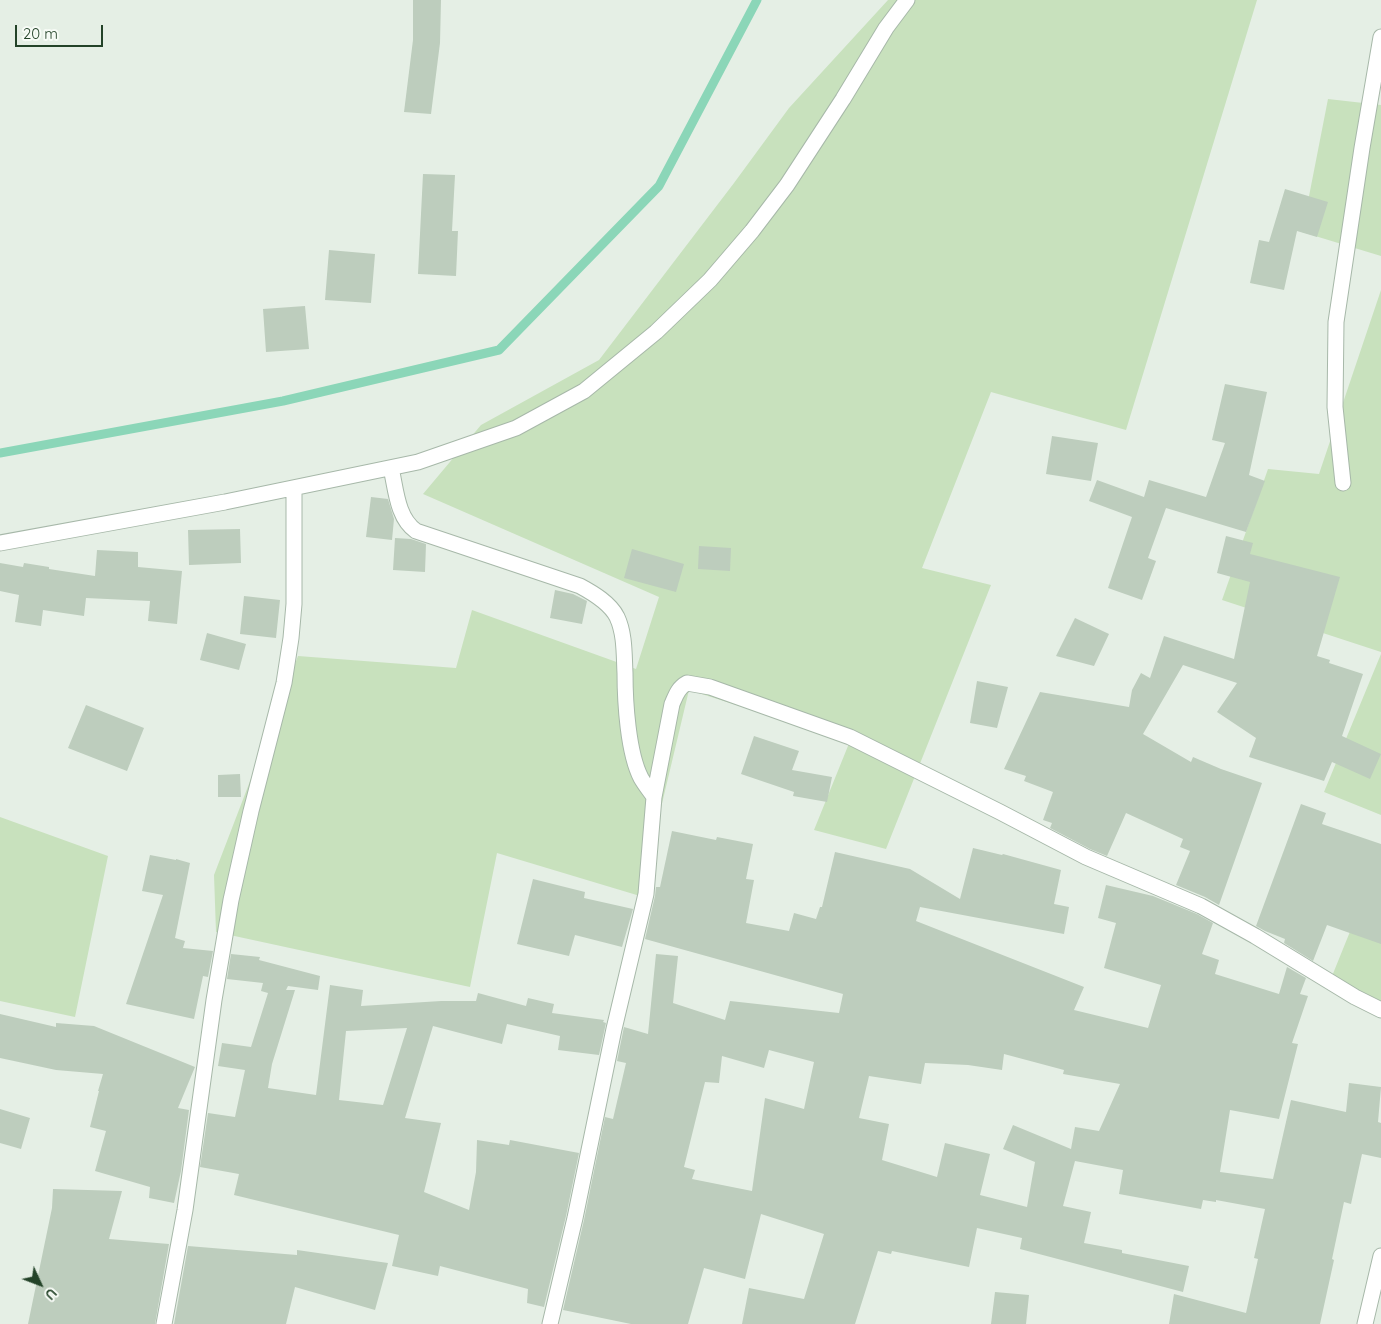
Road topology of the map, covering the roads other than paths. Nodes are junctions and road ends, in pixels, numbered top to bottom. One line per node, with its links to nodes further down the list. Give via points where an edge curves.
1 (907, 0): 3 (street, via 787,185 710,280 656,332 584,391 516,428)
2 (1381, 37): 4 (street, via 1336,322 1334,407)
3 (392, 468): 5 (street); 7 (street, via 403,515 416,531 580,586 598,596 617,616 624,648 625,698 635,765)
4 (1343, 483)
5 (294, 488): 6 (street); 10 (street, via 291,638 284,683 231,900 186,1210)
6 (0, 543)
7 (654, 797): 8 (street, via 676,694 687,683 710,687 850,737 1086,857 1201,906); 11 (street, via 646,894)
8 (1381, 1010)
9 (1381, 1256): 12 (street)
10 (164, 1324)
11 (550, 1324)
12 (1365, 1324)

